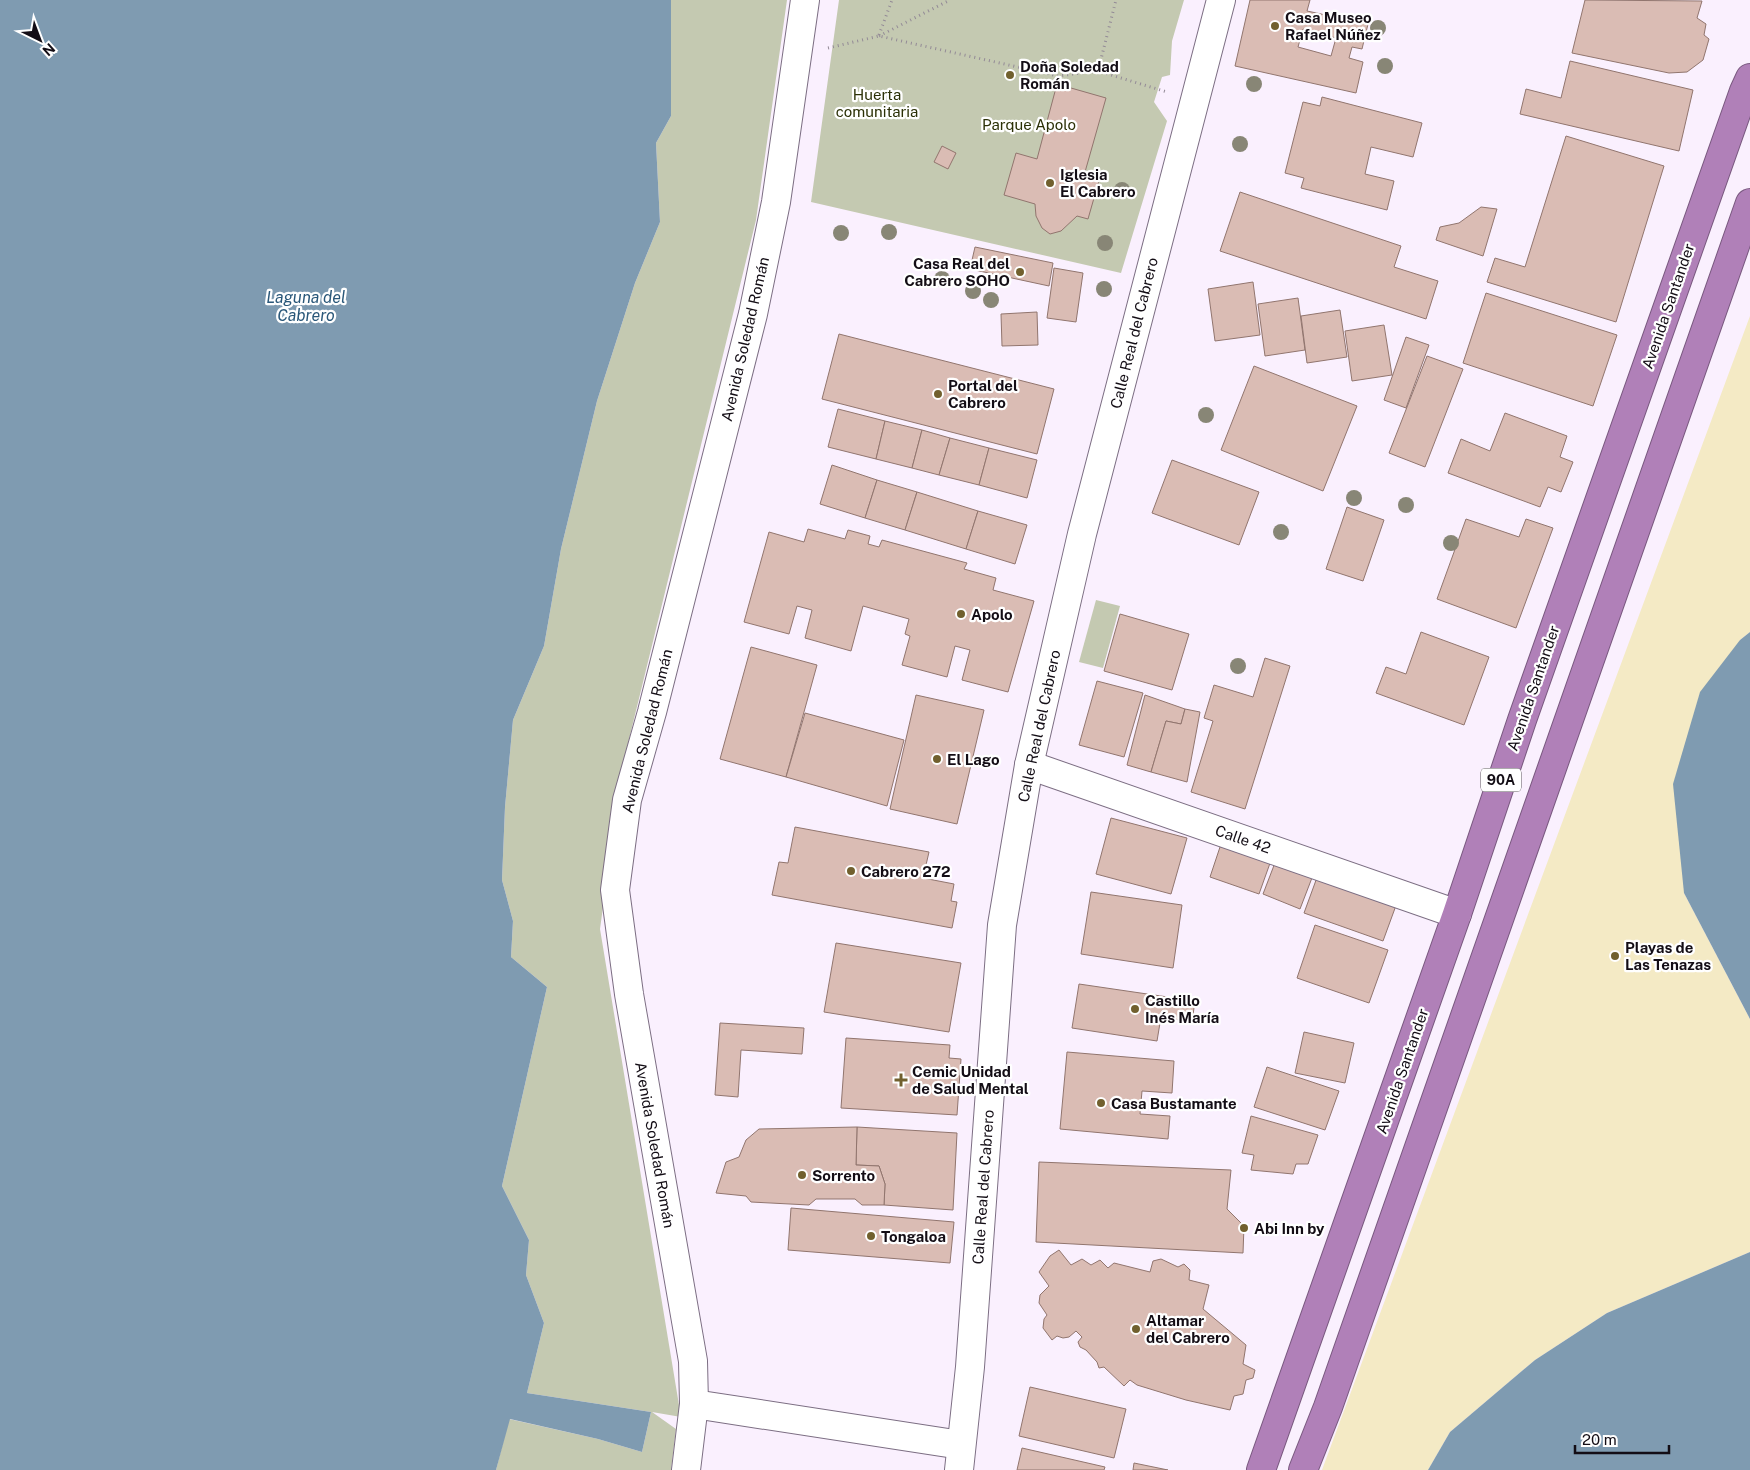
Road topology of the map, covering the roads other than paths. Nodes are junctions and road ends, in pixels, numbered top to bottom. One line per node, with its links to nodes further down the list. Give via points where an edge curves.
1 (805, 0): 7 (street, Avenida Soledad Román, via 776,202 753,314 627,800 615,890 629,994 693,1361)
2 (1221, 0): 5 (street, Calle Real del Cabrero, via 1082,534)
3 (1750, 78): 6 (highway, Avenida Santander / 90A, via 1528,701)
4 (1750, 203): 11 (highway, via 1488,954)
5 (1029, 765): 6 (street, Calle 42); 8 (street, Calle Real del Cabrero, via 1002,925 970,1367)
6 (1456, 914): 10 (highway, Avenida Santander / 90A)
7 (694, 1404): 8 (street); 9 (street, Avenida Soledad Román)
8 (960, 1457)
9 (686, 1470)
10 (1261, 1470)
11 (1303, 1470)

